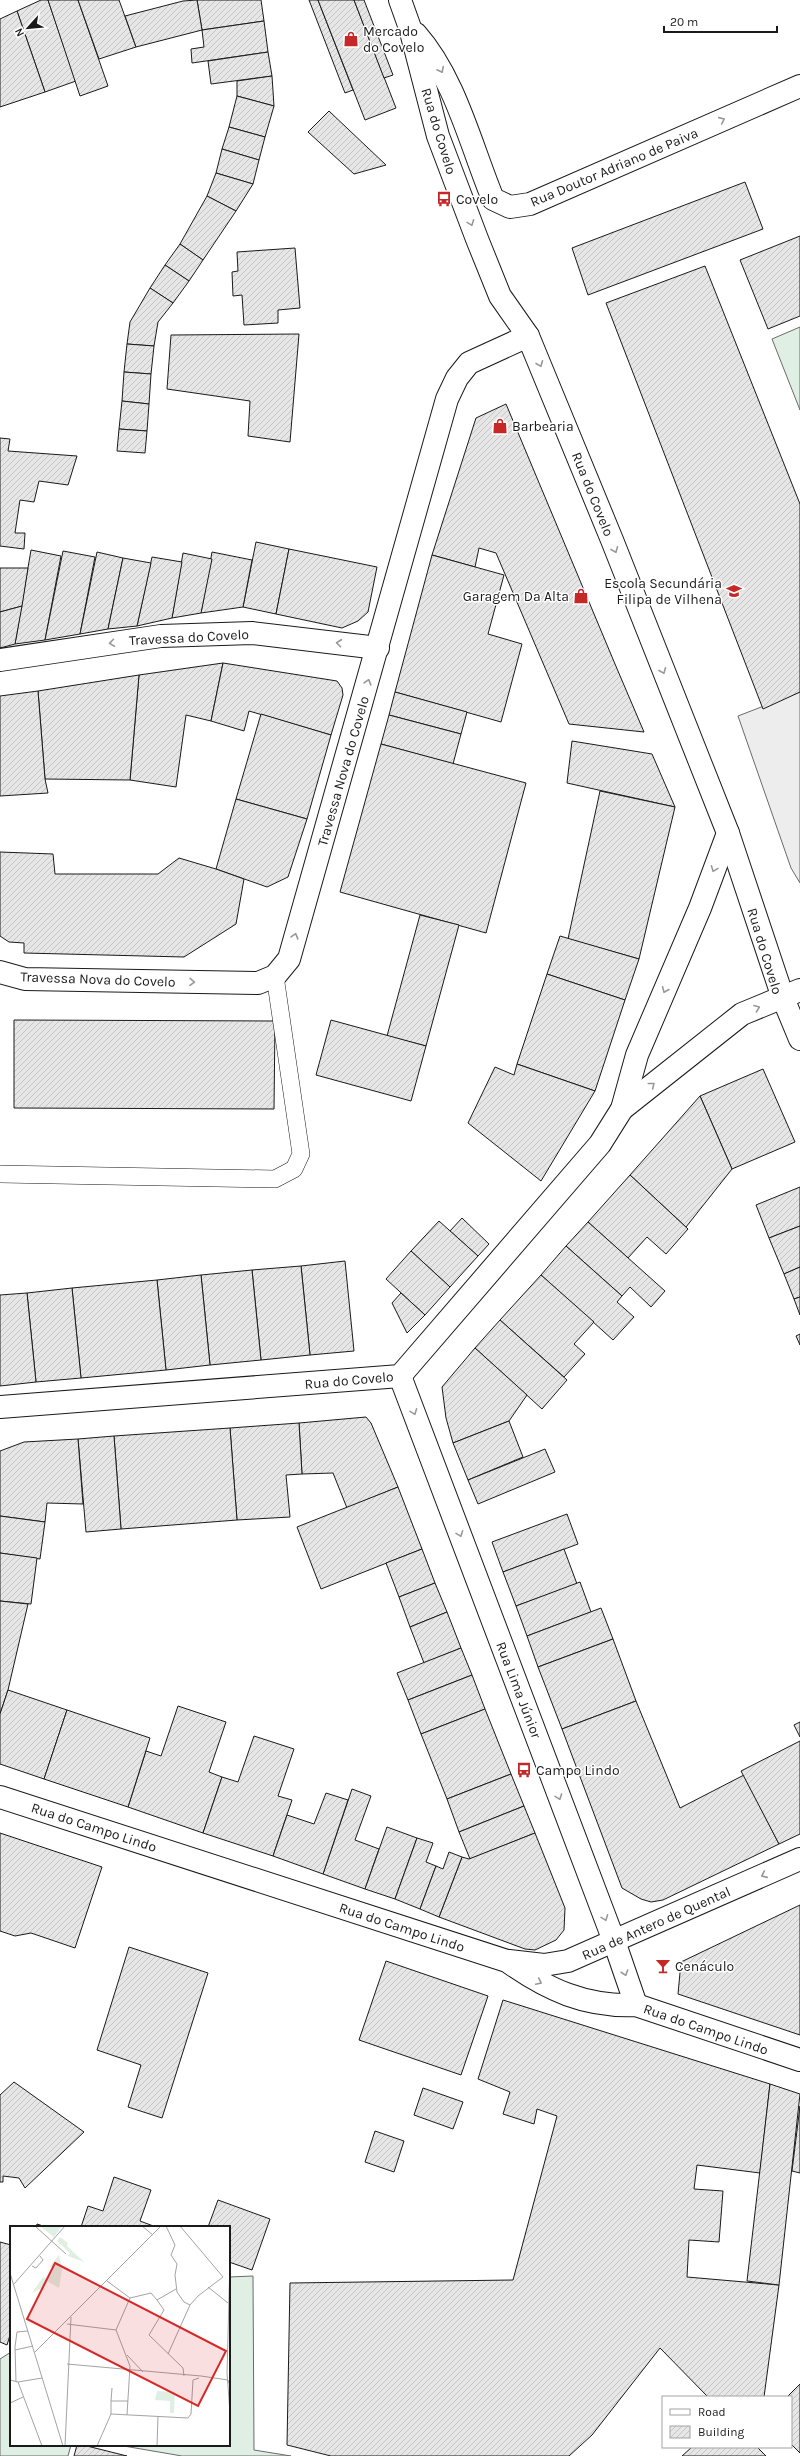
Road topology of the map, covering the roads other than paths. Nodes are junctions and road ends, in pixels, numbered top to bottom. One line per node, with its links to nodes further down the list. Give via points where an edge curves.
1 (400, 0): 2 (street, Rua do Covelo)
2 (410, 28): 3 (street, Rua Doutor Adriano de Paiva, one-way to 3, via 442,70 493,199 510,207 530,204); 4 (street, Rua do Covelo, one-way to 4, via 438,136 477,239 500,296)
3 (800, 86)
4 (528, 336): 5 (street, Travessa Nova do Covelo, via 469,363 457,378 447,399); 7 (street, Rua do Covelo, one-way to 7)
5 (378, 648): 6 (street, Travessa do Covelo, one-way to 6, via 252,633 176,636 65,649); 9 (street, Travessa Nova do Covelo, one-way to 5, via 289,959)
6 (0, 660)
7 (728, 833): 10 (street, Rua do Covelo); 12 (street, Rua do Covelo, one-way to 12, via 700,908 637,1055)
8 (0, 972): 9 (street, Travessa Nova do Covelo, one-way to 9, via 25,979 243,983 258,983)
9 (275, 976): 13 (lane, via 300,1154 294,1169 275,1179)
10 (791, 994): 11 (street); 12 (street, Rua do Covelo, one-way to 10, via 742,1014)
11 (800, 1039)
12 (622, 1109): 14 (street, Rua do Covelo, via 600,1144)
13 (0, 1174)
14 (400, 1376): 15 (street, Rua do Covelo); 18 (street, Rua Lima Júnior, one-way to 18)
15 (0, 1407)
16 (0, 1797): 19 (street, Rua do Campo Lindo)
17 (800, 1859): 18 (street, Rua de Antero de Quental, one-way to 18)
18 (614, 1942): 19 (street, Rua de Antero de Quental, via 568,1961 544,1965); 20 (street, Rua Lima Júnior, one-way to 20)
19 (507, 1961): 20 (street, Rua do Campo Lindo, one-way to 20, via 534,1980 579,2000 610,2006)
20 (636, 2006): 21 (street, Rua do Campo Lindo)
21 (800, 2060)

